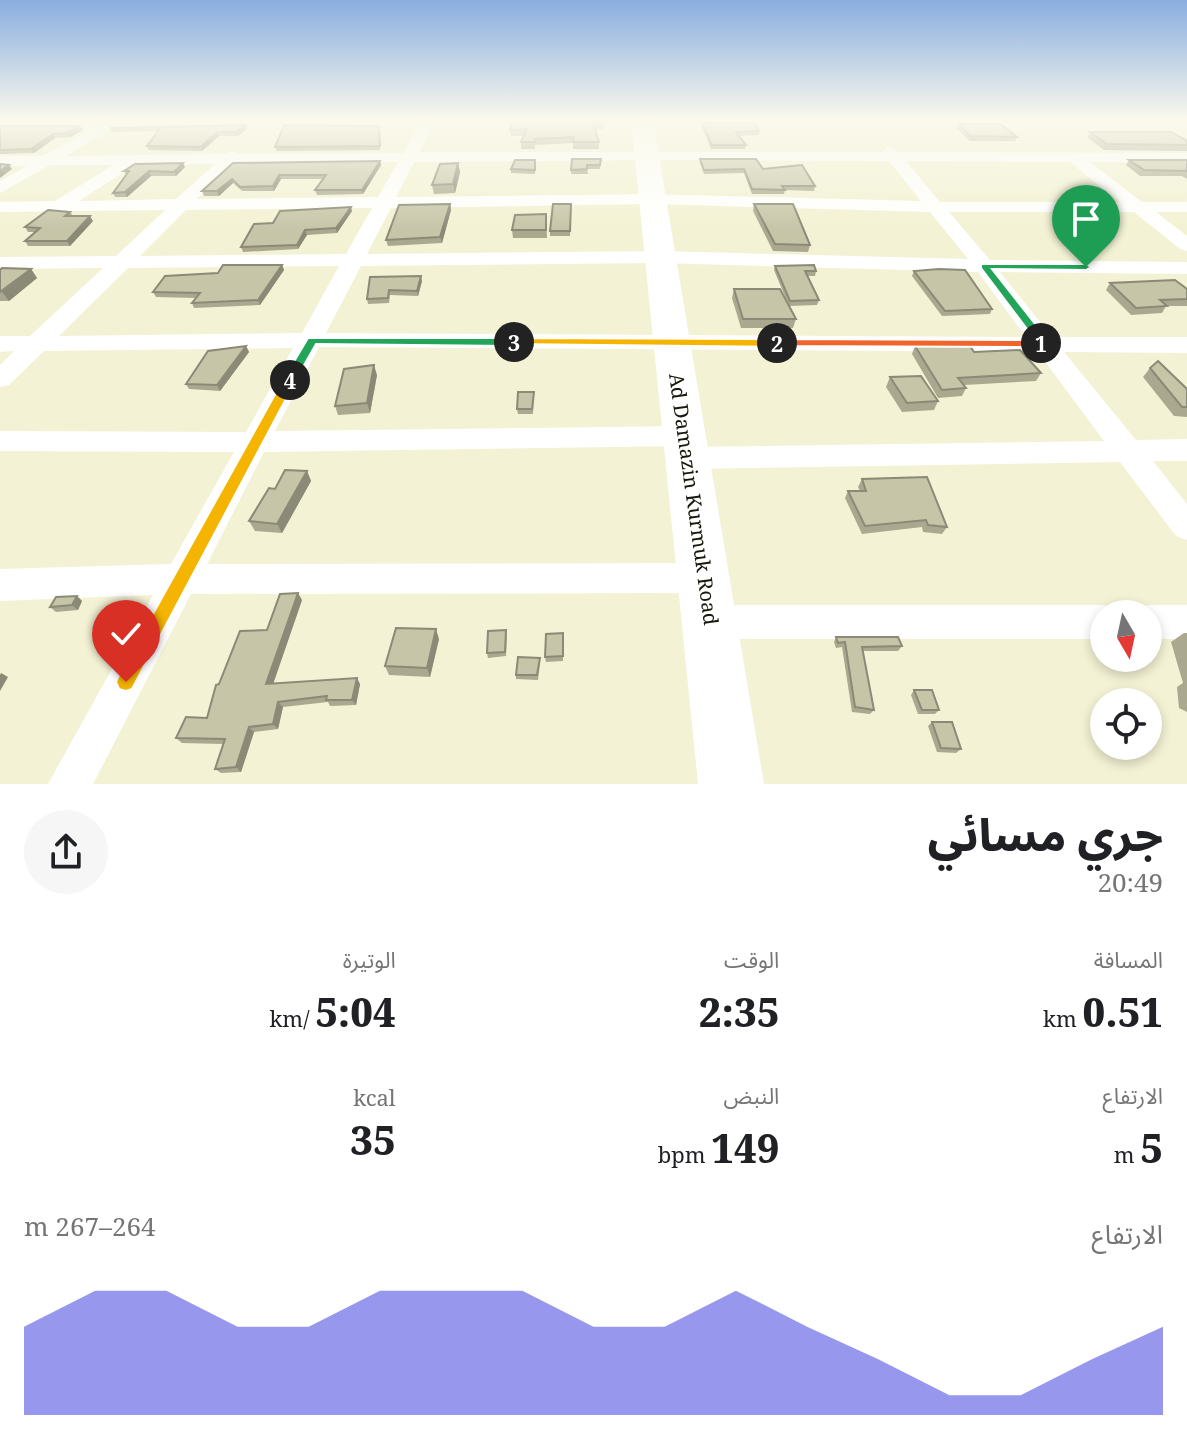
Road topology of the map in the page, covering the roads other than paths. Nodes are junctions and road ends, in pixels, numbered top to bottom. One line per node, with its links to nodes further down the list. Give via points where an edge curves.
1 (53, 157): 15 (street)
2 (137, 157): 13 (street)
3 (233, 157): 14 (street)
4 (408, 157): 5 (street); 14 (street); 18 (street)
5 (412, 157)
6 (647, 157): 17 (highway, Ad Damazin Kurmuk Road)
7 (881, 157): 9 (street)
8 (1073, 157): 11 (street)
9 (895, 158): 11 (street); 22 (street)
10 (1187, 158): 11 (street)
11 (1076, 159): 23 (street)
12 (0, 161): 15 (street)
13 (129, 161): 14 (street); 15 (street); 19 (street)
14 (228, 161): 20 (street)
15 (44, 162): 16 (street)
16 (0, 188)
17 (653, 199): 18 (street); 22 (street); 26 (highway, Ad Damazin Kurmuk Road)
18 (385, 202): 20 (street); 27 (street)
19 (59, 206): 20 (street); 21 (street)
20 (177, 206): 29 (street)
21 (0, 207)
22 (936, 207): 23 (street); 30 (street)
23 (1138, 207): 24 (street); 25 (street)
24 (1187, 207)
25 (1187, 245)
26 (659, 257): 27 (street); 30 (street); 33 (highway, Ad Damazin Kurmuk Road)
27 (354, 261): 29 (street); 32 (street)
28 (0, 263): 29 (street)
29 (118, 263): 36 (street)
30 (984, 266): 31 (street); 34 (street)
31 (1187, 268)
32 (312, 340): 33 (street); 36 (street); 40 (street)
33 (673, 343): 34 (street); 41 (highway, Ad Damazin Kurmuk Road)
34 (1044, 343): 37 (street); 42 (street)
35 (0, 344): 36 (street)
36 (36, 344): 38 (street)
37 (1187, 345)
38 (0, 379)
39 (0, 441): 40 (street)
40 (256, 442): 41 (street); 46 (street)
41 (686, 447): 42 (street); 45 (highway, Ad Damazin Kurmuk Road)
42 (1125, 449): 43 (street); 44 (street)
43 (1187, 450)
44 (1187, 527)
45 (705, 578): 46 (street); 48 (highway, Ad Damazin Kurmuk Road)
46 (181, 579): 47 (street); 52 (street)
47 (0, 585)
48 (711, 622): 49 (street); 53 (highway, Ad Damazin Kurmuk Road)
49 (1090, 622)
50 (1162, 622): 51 (street)
51 (1187, 622)
52 (70, 784)
53 (731, 784)

